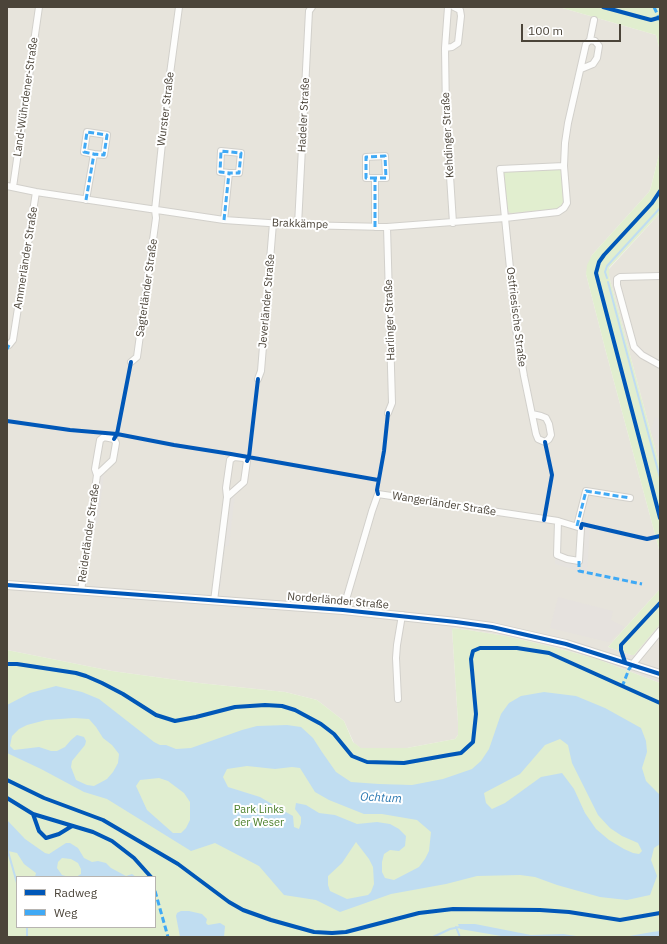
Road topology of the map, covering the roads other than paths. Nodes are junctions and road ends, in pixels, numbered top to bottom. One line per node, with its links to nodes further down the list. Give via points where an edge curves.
1 (39, 7): 14 (street, Land-Wührdener-Straße)
2 (179, 7): 17 (street, Wurster Straße)
3 (312, 7): 22 (street, Hadeler Straße, via 309,11)
4 (448, 7): 8 (street, Kehdinger Straße)
5 (454, 7): 8 (street, via 460,10 461,16 458,43)
6 (594, 20): 7 (street, Brakkämpe)
7 (590, 40): 9 (street, Brakkämpe, via 586,44); 9 (street, via 599,46 597,58 593,64)
8 (445, 48): 21 (street, Kehdinger Straße)
9 (581, 69): 11 (street, Brakkämpe, via 568,123)
10 (94, 154): 10 (street, via 104,155 107,135 88,132 84,152); 16 (street)
11 (564, 166): 18 (street, Brakkämpe, via 567,203 562,210); 18 (street, via 500,170)
12 (229, 173): 12 (street, via 239,173 241,153 221,151 220,172); 19 (street)
13 (375, 178): 13 (street, via 386,178 385,156 366,156 366,178); 23 (street)
14 (10, 187): 15 (street, Brakkämpe)
15 (36, 192): 16 (street, Brakkämpe); 26 (street, Ammerländer Straße, via 13,340)
16 (86, 200): 17 (street, Brakkämpe)
17 (155, 210): 19 (street, Brakkämpe); 27 (street, Sagterländer Straße, via 155,228 137,357)
18 (505, 218): 21 (street, Brakkämpe); 31 (street, Ostfriesische Straße, via 516,328)
19 (224, 220): 20 (street, Brakkämpe)
20 (273, 223): 22 (street, Brakkämpe); 29 (street, Jeverländer Straße, via 261,371)
21 (453, 223): 24 (street, Brakkämpe)
22 (298, 225): 23 (street, Brakkämpe)
23 (375, 227): 24 (street, Brakkämpe)
24 (387, 227): 30 (street, Harlinger Straße, via 392,403)
25 (660, 276): 28 (street, via 617,279 634,347 642,355)
26 (8, 345)
27 (131, 362)
28 (660, 365)
29 (258, 379)
30 (388, 413)
31 (532, 414): 31 (street, Ostfriesische Straße, via 538,439 545,442 551,435 549,424 546,418)
32 (97, 475): 32 (street, Reiderländer Straße, via 113,460 116,443 114,439 104,437 100,440 95,469); 38 (street, Reiderländer Straße)
33 (227, 497): 33 (street, via 244,482 247,461 244,458 234,457 230,460); 39 (street)
34 (630, 498): 36 (street, via 586,491)
35 (558, 521): 36 (street); 36 (street, via 557,555 579,561 581,528); 40 (street, Wangerländer Straße, via 378,494)
36 (577, 526)
37 (7, 585): 38 (street, Norderländer Straße)
38 (81, 591): 39 (street, Norderländer Straße)
39 (214, 601): 40 (street, Norderländer Straße)
40 (343, 610): 41 (street, Norderländer Straße)
41 (402, 615): 43 (street, Norderländer Straße, via 542,638); 45 (street, Norderländer Straße, via 396,658)
42 (660, 632): 43 (street)
43 (632, 664): 44 (street, Norderländer Straße)
44 (660, 674)
45 (398, 699)

